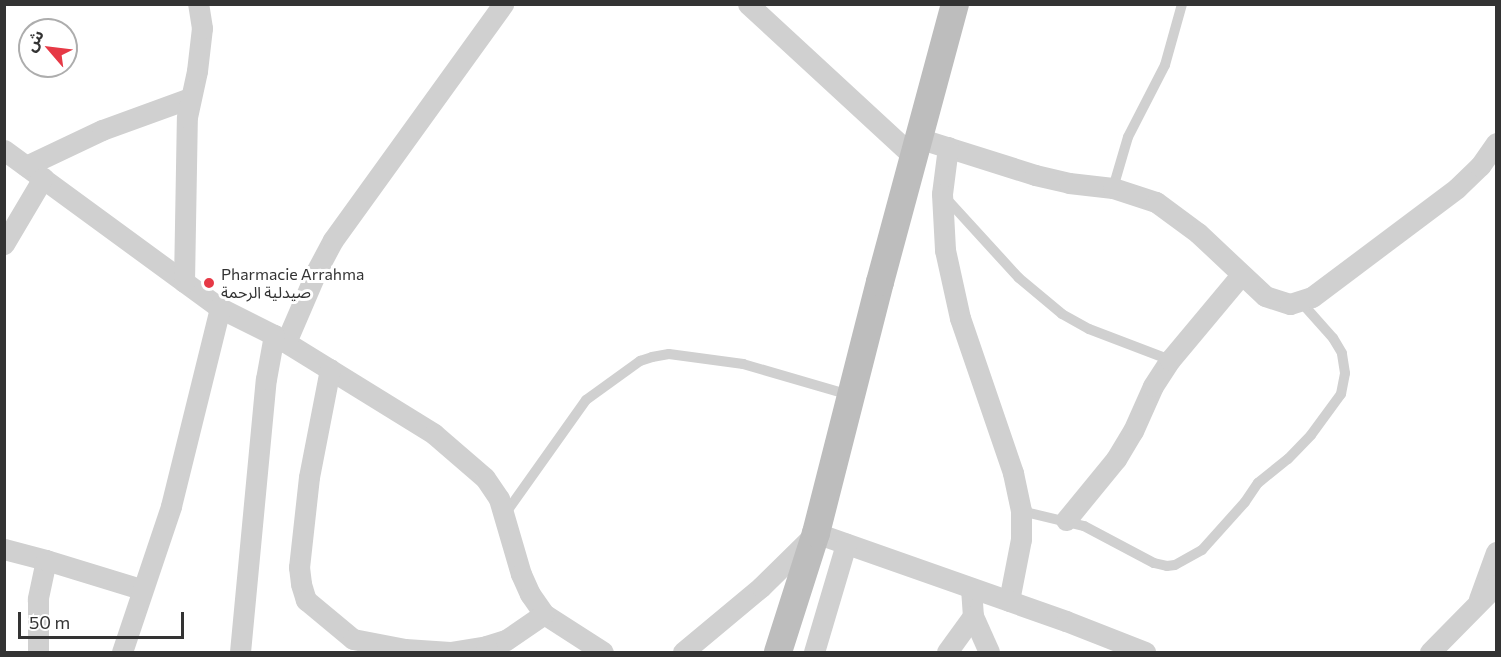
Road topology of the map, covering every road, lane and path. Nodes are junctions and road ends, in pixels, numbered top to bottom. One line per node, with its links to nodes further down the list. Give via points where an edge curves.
1 (198, 4): 6 (street, via 202,28)
2 (503, 4): 19 (street, via 333,240)
3 (748, 4): 8 (street)
4 (955, 4): 8 (street)
5 (1182, 4): 12 (lane, via 1165,65 1128,137)
6 (190, 98): 11 (street, via 102,130); 16 (street)
7 (1497, 143): 17 (street, via 1457,188 1312,297)
8 (916, 147): 9 (street); 22 (street)
9 (948, 147): 12 (street, via 1035,175); 13 (street)
10 (4, 150): 11 (street)
11 (35, 172): 14 (street); 16 (street)
12 (1113, 188): 15 (street, via 1156,202 1198,234)
13 (942, 194): 20 (lane, via 1019,278 1062,314); 23 (street, via 945,250 960,318 1013,473)
14 (4, 244)
15 (1241, 275): 17 (street, via 1265,296 1290,304); 20 (street)
16 (184, 282): 18 (street)
17 (1300, 301): 25 (lane, via 1342,353 1345,373 1341,394 1311,435 1258,483 1202,550 1167,566)
18 (220, 308): 19 (street); 33 (street, via 171,507)
19 (280, 339): 21 (street); 42 (street, via 266,379)
20 (1170, 360): 25 (street, via 1116,459)
21 (330, 369): 24 (street, via 434,435 485,478); 38 (street, via 309,477 300,576 306,600)
22 (851, 396): 24 (lane, via 742,364 669,354 640,361 586,400); 26 (street)
23 (1021, 511): 25 (lane); 34 (street, via 1021,539)
24 (505, 514): 36 (street, via 521,574)
25 (1066, 520)
26 (816, 533): 27 (street); 45 (street, via 761,587); 46 (street)
27 (846, 544): 32 (street); 47 (street)
28 (4, 549): 30 (street)
29 (1497, 552): 35 (street)
30 (46, 560): 33 (street); 40 (street, via 38,599)
31 (1497, 585): 35 (street)
32 (971, 588): 34 (street); 37 (street)
33 (141, 589): 41 (street)
34 (1009, 601): 50 (street)
35 (1477, 602): 51 (street)
36 (544, 614): 39 (street); 44 (street)
37 (973, 616): 48 (street); 49 (street)
38 (353, 646): 43 (street)
39 (506, 646): 43 (street)
40 (38, 652)
41 (122, 652)
42 (240, 652)
43 (450, 652)
44 (603, 652)
45 (682, 652)
46 (778, 652)
47 (814, 652)
48 (946, 652)
49 (988, 652)
50 (1145, 652)
51 (1430, 652)

